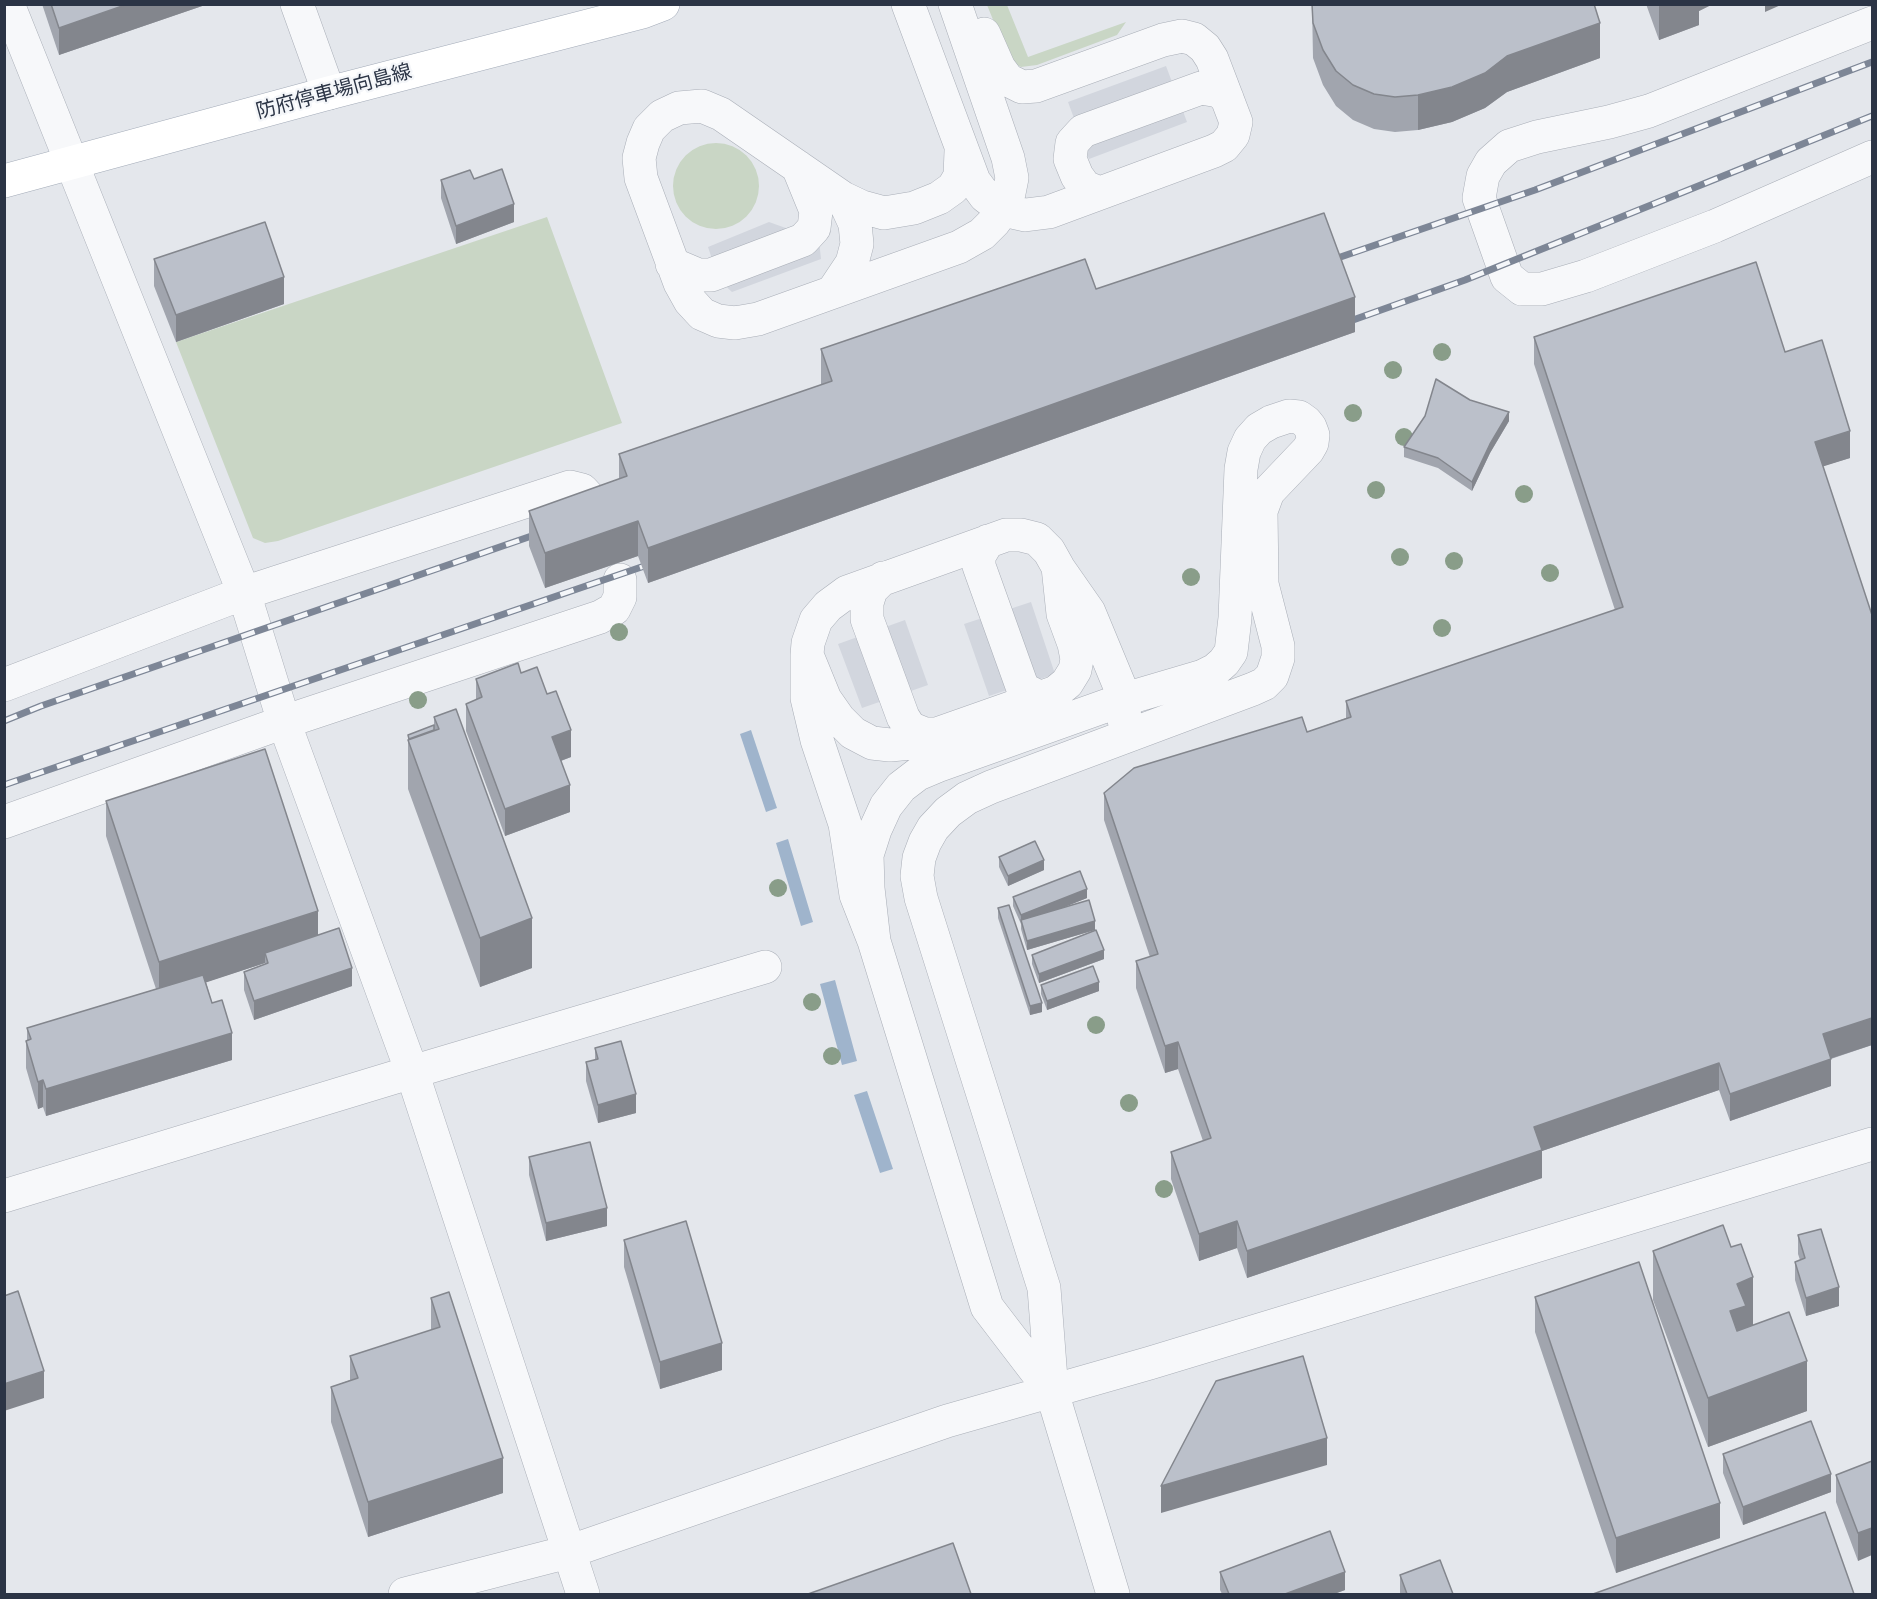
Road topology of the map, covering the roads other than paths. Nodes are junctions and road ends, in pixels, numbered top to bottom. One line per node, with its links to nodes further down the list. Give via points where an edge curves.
1 (8, 4): 12 (street)
2 (297, 4): 8 (street)
3 (908, 4): 10 (street)
4 (955, 4): 17 (street, via 1008,158 1011,178)
5 (970, 4): 9 (street, via 999,68 1008,80 1022,87 1036,86 1182,36 1205,48)
6 (648, 7): 8 (main road, 防府停車場向島線)
7 (1872, 23): 11 (street, via 1649,111 1509,146 1491,162 1483,176 1479,198 1507,277 1522,289 1542,289 1715,226)
8 (329, 93): 12 (main road, 防府停車場向島線)
9 (1227, 98): 15 (street, via 1236,122 1233,135 1224,146); 15 (street, via 1219,91 1201,88 1083,131 1072,143 1070,159 1085,188)
10 (961, 151): 16 (street, via 960,176 952,188 931,201 884,213); 17 (street, via 974,181)
11 (1872, 157)
12 (70, 163): 14 (main road, 防府停車場向島線); 25 (street)
13 (798, 167): 16 (street); 18 (street, via 816,212 814,228 803,240 711,275 698,275); 18 (street, via 721,114 702,106 679,108 662,116 649,129 639,158 641,178)
14 (4, 181)
15 (1100, 192): 17 (street, via 1048,212 1025,215)
16 (843, 198): 19 (street, via 855,224 858,244 852,263)
17 (1003, 210): 19 (street, via 982,234 959,247)
18 (672, 264): 19 (street, via 690,301 702,314 718,321 758,319)
19 (834, 290)
20 (594, 503): 25 (street, via 582,490 570,487)
21 (988, 541): 22 (street, via 1006,535 1037,539); 23 (street); 28 (street, via 982,547 979,566 1023,689)
22 (1058, 567): 28 (street, via 1062,614 1077,659 1067,683); 29 (street, via 1089,612)
23 (883, 578): 26 (street, via 848,592 828,606 816,620); 31 (street, via 871,590 867,619 903,717 910,728)
24 (620, 580): 30 (street, via 620,597 614,609 600,617)
25 (244, 593): 27 (street); 30 (street)
26 (807, 655): 31 (street, via 825,699 853,733 872,743 890,745); 34 (street, via 807,698 845,824 856,895)
27 (4, 685)
28 (1041, 698): 31 (street)
29 (1125, 699): 32 (street, via 1121,729); 32 (street, via 1203,676 1215,670 1231,652 1244,452 1259,429 1281,418 1299,417 1310,427 1312,443 1268,492 1261,511 1262,584 1278,646 1272,676 1253,689); 34 (street, via 937,766 901,787 874,830 867,855)
30 (284, 722): 33 (street); 36 (street)
31 (937, 734)
32 (1112, 742): 39 (street, via 967,798 933,828 919,858 917,876 1044,1288)
33 (4, 822)
34 (874, 941): 39 (street, via 987,1307)
35 (765, 967): 36 (street)
36 (412, 1072): 38 (street); 40 (street)
37 (1872, 1144): 39 (street)
38 (4, 1196)
39 (1052, 1392): 40 (street, via 947,1421); 43 (street)
40 (568, 1552): 41 (street); 42 (street)
41 (405, 1594)
42 (583, 1594)
43 (1113, 1594)

